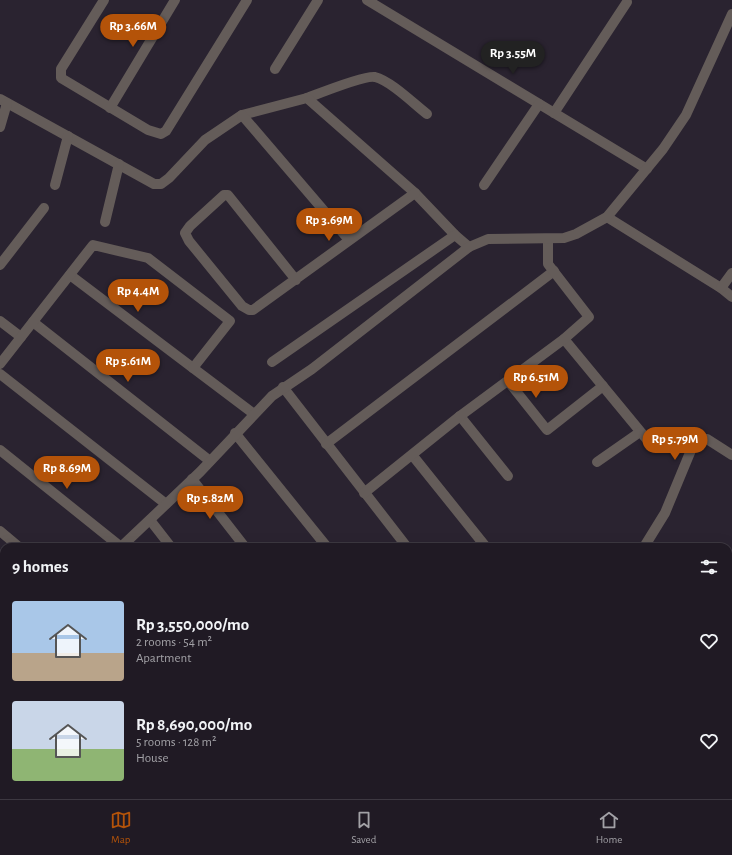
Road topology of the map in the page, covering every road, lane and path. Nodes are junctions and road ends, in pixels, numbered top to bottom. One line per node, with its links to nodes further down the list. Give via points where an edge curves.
1 (104, 0): 12 (street, via 61,69 60,75)
2 (175, 0): 12 (street)
3 (247, 0): 12 (street, via 166,130 161,134 154,133)
4 (318, 0): 8 (street)
5 (367, 0): 11 (street)
6 (627, 2): 13 (street)
7 (732, 14): 19 (street, via 686,115)
8 (275, 69)
9 (307, 98): 14 (street, via 375,77); 15 (street); 22 (street)
10 (4, 101): 16 (street); 17 (street)
11 (539, 104): 13 (street); 21 (street)
12 (110, 108)
13 (554, 113): 19 (street)
14 (427, 114)
15 (242, 115): 18 (street, via 205,140 161,184 154,184); 28 (street)
16 (0, 127)
17 (68, 136): 18 (street); 20 (street)
18 (119, 164): 25 (street)
19 (647, 169): 24 (street)
20 (55, 185)
21 (484, 185)
22 (414, 193): 26 (street); 28 (street)
23 (44, 208): 30 (street)
24 (607, 216): 27 (street, via 576,234); 35 (street)
25 (105, 222)
26 (455, 235): 29 (street); 41 (street)
27 (548, 239): 29 (street, via 488,240); 31 (street, via 548,264)
28 (349, 240): 34 (street)
29 (469, 247): 47 (street, via 312,369)
30 (0, 265)
31 (554, 271): 40 (street, via 589,317); 53 (street)
32 (732, 273): 35 (street)
33 (70, 276): 38 (street); 43 (street); 43 (street, via 93,245 148,258 230,321)
34 (296, 280): 34 (street, via 258,307 249,310 242,306 203,259 186,233 190,226 224,195 228,195)
35 (721, 288): 36 (street)
36 (732, 297)
37 (0, 321): 39 (street)
38 (33, 322): 39 (street); 57 (street)
39 (21, 337): 42 (street)
40 (564, 339): 45 (street); 46 (street)
41 (272, 362)
42 (0, 364)
43 (193, 368): 48 (street)
44 (0, 374): 62 (street)
45 (508, 381): 46 (street, via 547,430); 49 (street)
46 (603, 386): 50 (street)
47 (283, 387): 48 (street); 53 (street)
48 (254, 414): 51 (street)
49 (460, 416): 56 (street); 59 (street)
50 (640, 432): 52 (street); 58 (street)
51 (235, 433): 57 (street); 70 (street)
52 (649, 442)
53 (326, 444): 61 (street)
54 (0, 450): 66 (street)
55 (732, 455): 73 (street, via 707,439 698,439 694,443 666,513)
56 (413, 456): 61 (street); 72 (street)
57 (210, 461): 60 (street)
58 (597, 462)
59 (508, 476)
60 (192, 479): 62 (street); 69 (street)
61 (364, 493): 71 (street)
62 (166, 504): 63 (street)
63 (150, 520): 67 (street); 68 (street)
64 (0, 531): 65 (street)
65 (14, 543)
66 (116, 543)
67 (125, 543)
68 (168, 543)
69 (242, 543)
70 (324, 543)
71 (404, 543)
72 (483, 543)
73 (647, 543)

